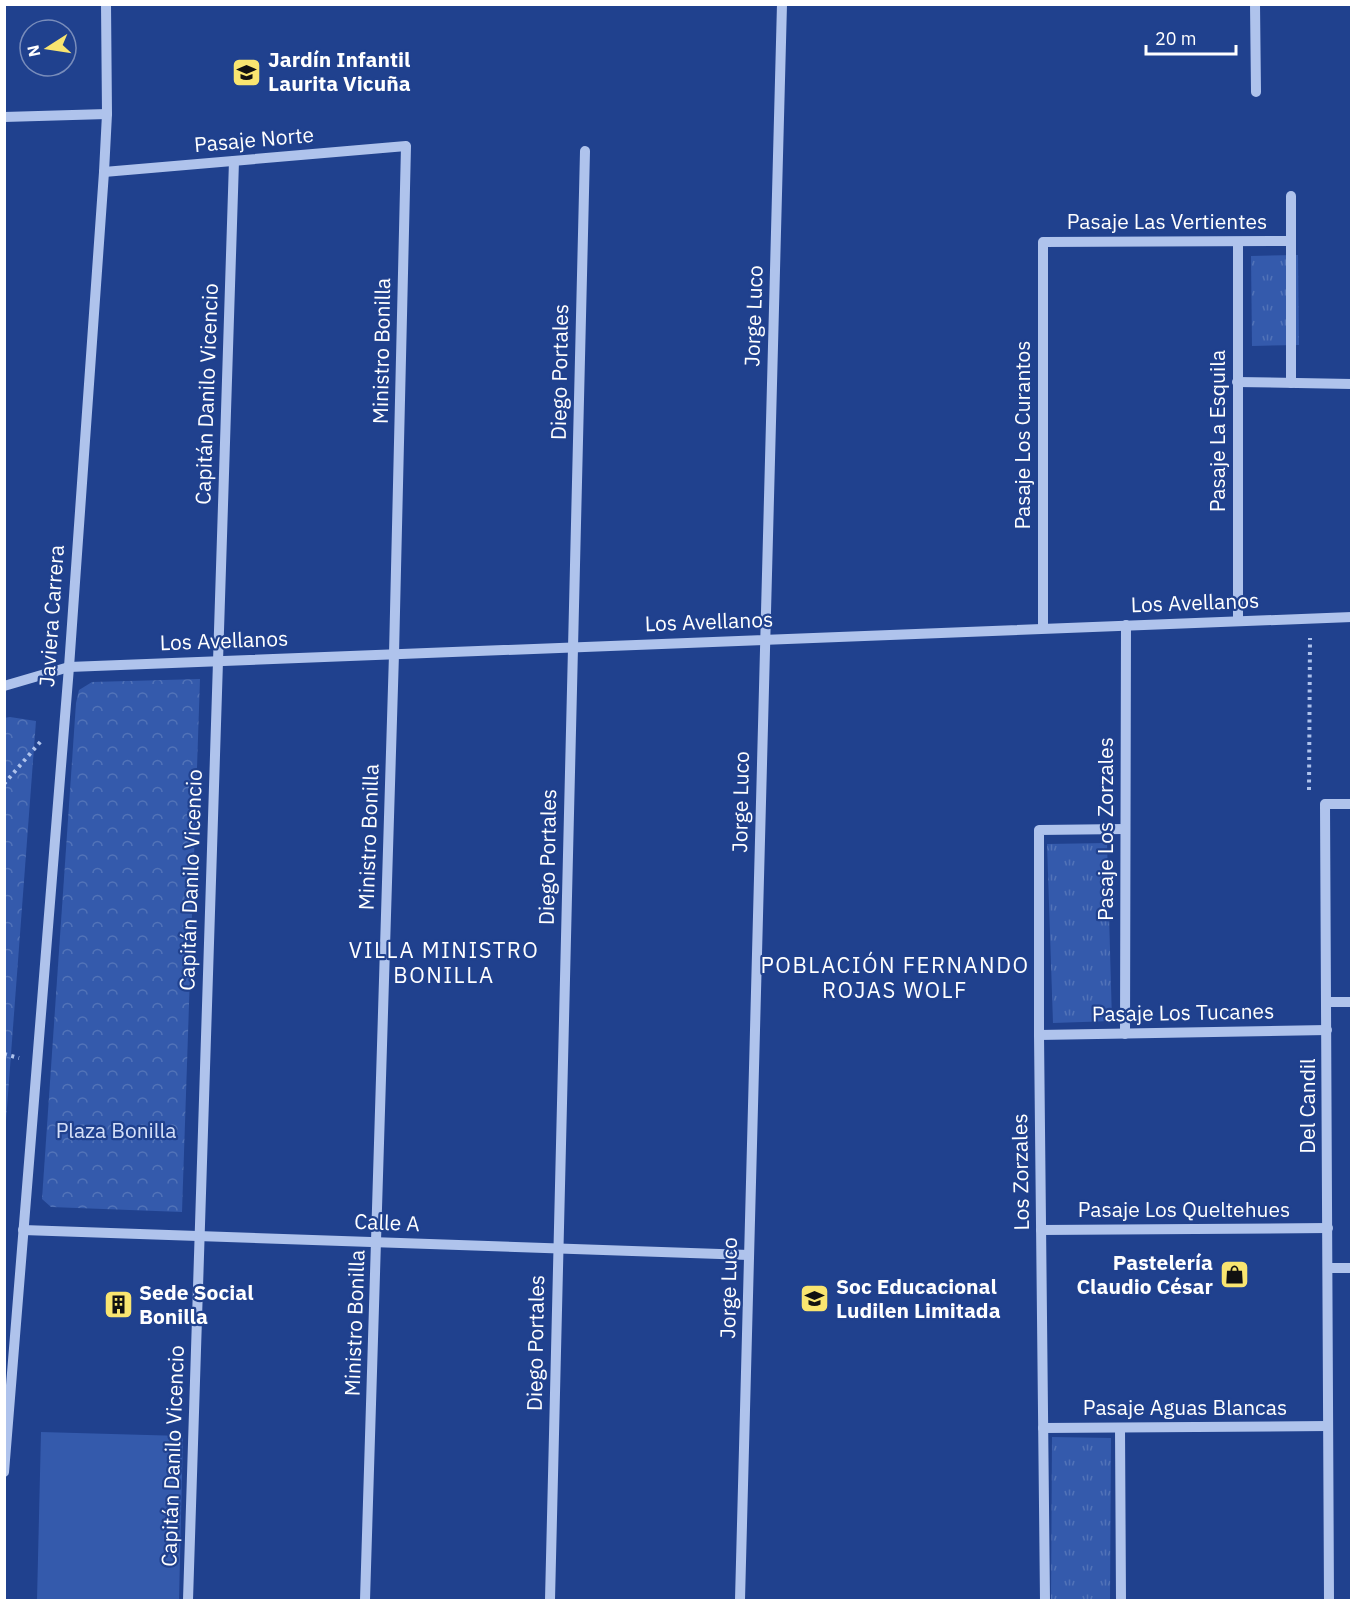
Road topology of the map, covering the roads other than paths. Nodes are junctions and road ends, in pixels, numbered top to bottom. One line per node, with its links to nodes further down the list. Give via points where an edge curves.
1 (106, 4): 5 (street, Javiera Carrera)
2 (782, 4): 22 (street, Jorge Luco)
3 (1255, 4): 4 (street)
4 (1256, 92)
5 (107, 114): 6 (street); 10 (street, Javiera Carrera)
6 (4, 117)
7 (406, 146): 9 (street, Pasaje Norte); 24 (street, Ministro Bonilla)
8 (585, 151): 23 (street, Diego Portales)
9 (234, 161): 10 (street, Pasaje Norte); 25 (street, Capitán Danilo Vicencio)
10 (104, 172): 26 (street, Javiera Carrera)
11 (1291, 196): 14 (street)
12 (1043, 242): 13 (street, Pasaje Las Vertientes); 21 (street, Pasaje Los Curantos)
13 (1238, 242): 14 (street, Pasaje Las Vertientes); 15 (street, Pasaje La Esquila)
14 (1291, 242): 16 (street)
15 (1237, 382): 16 (street); 19 (street, Pasaje La Esquila)
16 (1291, 383): 17 (street)
17 (1352, 384)
18 (1352, 617): 19 (street, Los Avellanos)
19 (1238, 621): 20 (street, Los Avellanos)
20 (1125, 626): 21 (street, Los Avellanos); 29 (street, Pasaje Los Zorzales)
21 (1043, 628): 22 (street, Los Avellanos)
22 (764, 640): 23 (street, Los Avellanos); 41 (street, Jorge Luco)
23 (573, 647): 24 (street, Los Avellanos); 40 (street, Diego Portales)
24 (394, 654): 25 (street, Los Avellanos); 39 (street, Ministro Bonilla)
25 (217, 661): 26 (street, Los Avellanos); 38 (street, Capitán Danilo Vicencio)
26 (69, 667): 27 (street, Los Avellanos); 36 (street, Javiera Carrera)
27 (4, 686)
28 (1352, 804): 30 (street, Del Candil, via 1325,804)
29 (1125, 829): 33 (street, Pasaje Los Zorzales); 34 (street, Los Zorzales, via 1039,830)
30 (1327, 1002): 31 (street); 32 (street, Del Candil)
31 (1352, 1002)
32 (1327, 1030): 33 (street, Pasaje Los Tucanes); 35 (street, Del Candil)
33 (1125, 1034): 34 (street, Pasaje Los Tucanes)
34 (1039, 1035): 37 (street, Los Zorzales)
35 (1328, 1228): 37 (street, Pasaje Los Queltehues); 42 (street, Del Candil)
36 (23, 1230): 38 (street, Calle A); 47 (street, Javiera Carrera)
37 (1041, 1230): 45 (street, Los Zorzales)
38 (199, 1236): 39 (street, Calle A); 48 (street, Capitán Danilo Vicencio)
39 (377, 1242): 40 (street, Calle A); 49 (street, Ministro Bonilla)
40 (558, 1249): 41 (street, Calle A); 50 (street, Diego Portales)
41 (749, 1255): 51 (street, Jorge Luco)
42 (1329, 1268): 43 (street); 44 (street, Del Candil)
43 (1352, 1268)
44 (1328, 1426): 46 (street, Pasaje Aguas Blancas); 54 (street, Del Candil)
45 (1043, 1428): 46 (street, Pasaje Aguas Blancas); 52 (street, Los Zorzales)
46 (1120, 1428): 53 (street)
47 (4, 1472)
48 (188, 1600)
49 (365, 1600)
50 (550, 1600)
51 (740, 1600)
52 (1045, 1600)
53 (1121, 1600)
54 (1329, 1600)

